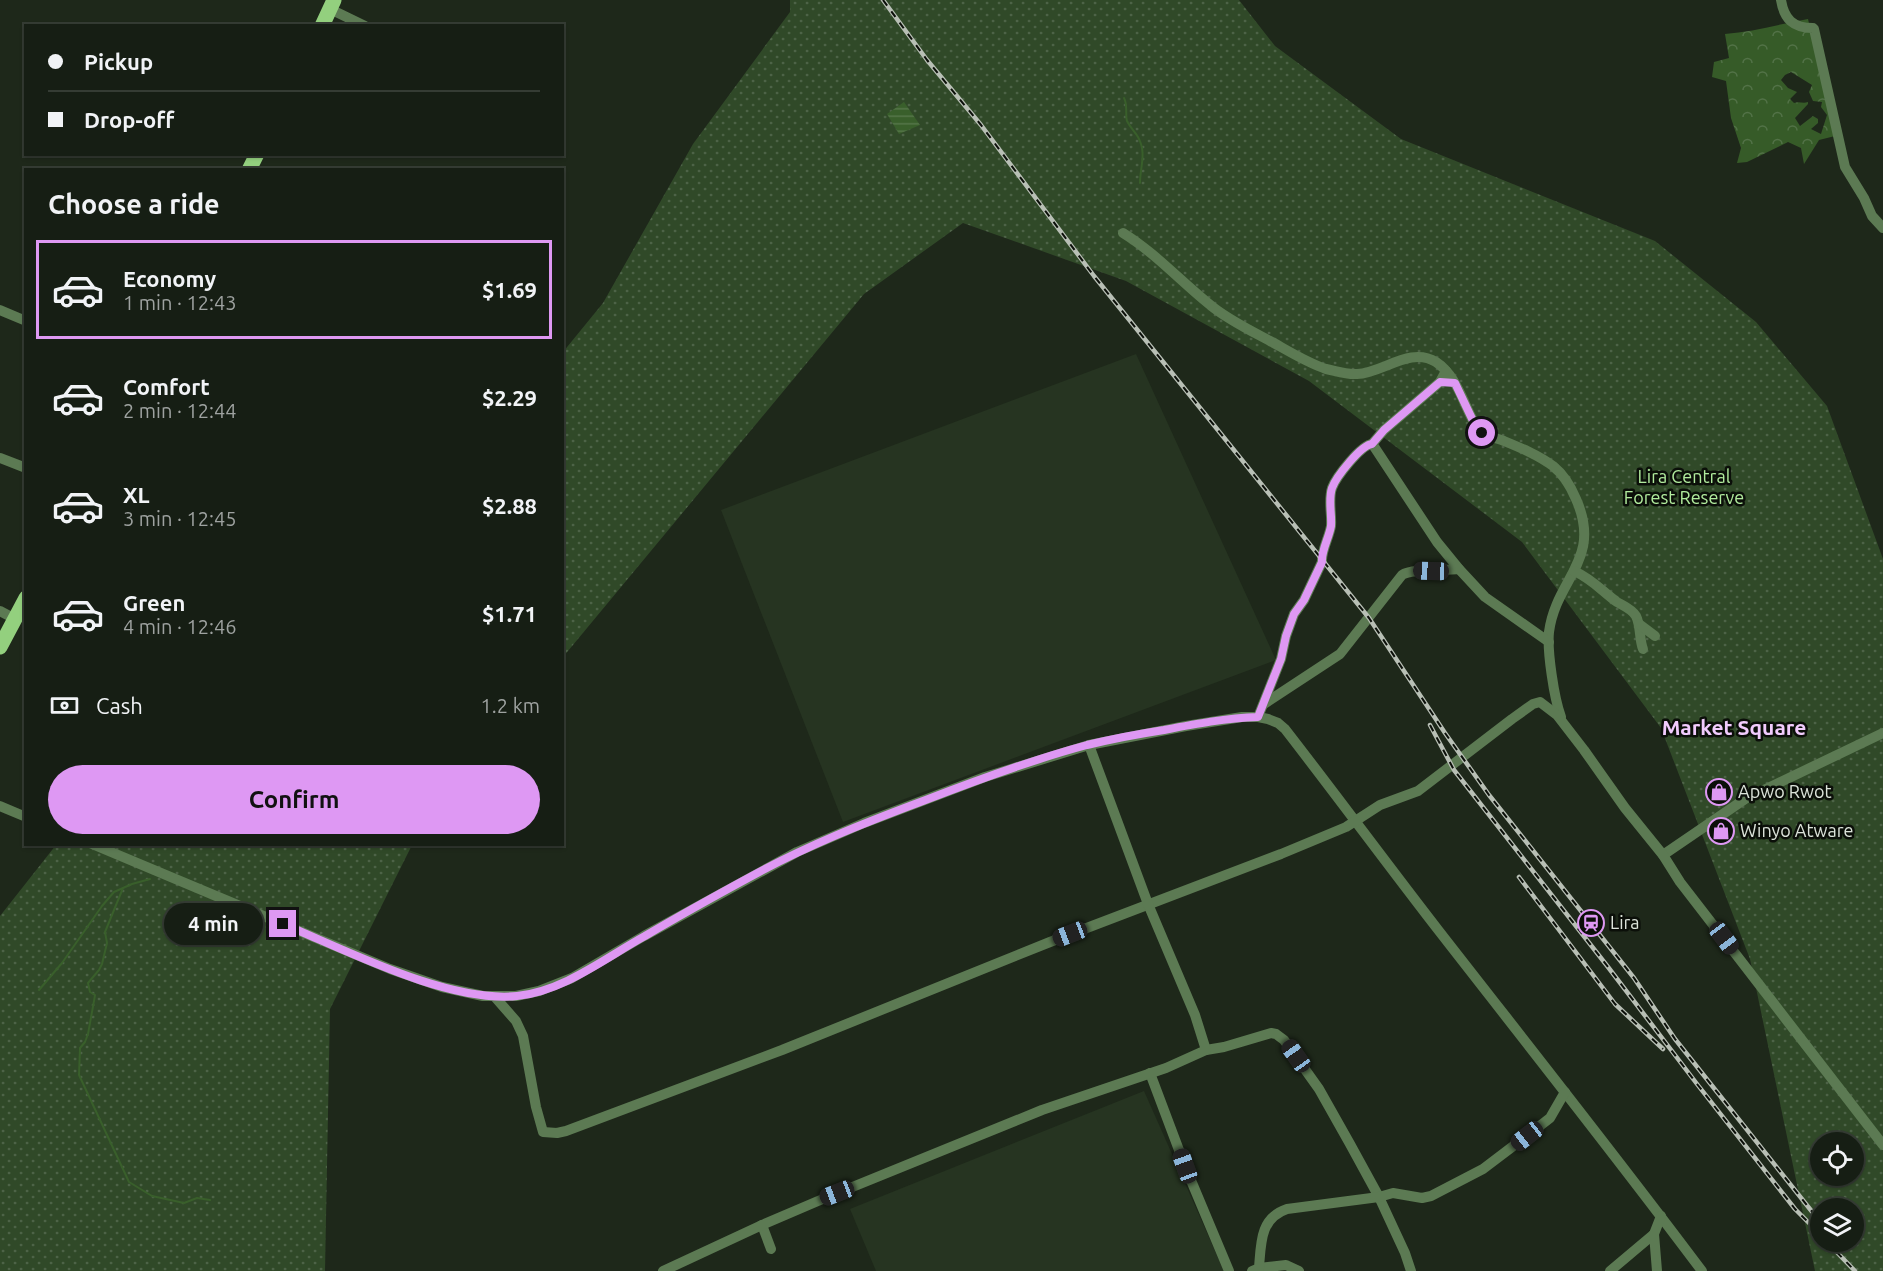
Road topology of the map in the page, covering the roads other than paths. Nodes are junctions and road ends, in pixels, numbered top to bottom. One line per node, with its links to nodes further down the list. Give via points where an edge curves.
1 (1781, 0): 5 (street, via 1787,18 1802,28 1814,29 1845,167)
2 (332, 4): 3 (main road); 4 (street)
3 (322, 24)
4 (362, 24)
5 (1883, 228)
6 (1123, 233): 9 (street, via 1245,329 1322,368 1358,374 1409,357 1421,357)
7 (0, 310): 8 (street)
8 (24, 320)
9 (1446, 371): 10 (street); 11 (street)
10 (1440, 382): 11 (street); 12 (street)
11 (1455, 383): 16 (street, via 1479,431 1554,466 1571,487 1581,509 1585,538)
12 (1372, 444): 15 (street); 25 (street, via 1357,452 1332,486 1331,525 1322,562 1294,614)
13 (0, 458): 14 (street)
14 (24, 467)
15 (1459, 569): 22 (street, via 1485,597); 25 (street, via 1402,575 1340,654)
16 (1574, 571): 20 (street, via 1630,609); 22 (street, via 1558,602)
17 (24, 602): 19 (main road)
18 (0, 611): 19 (street)
19 (15, 619): 23 (main road)
20 (1639, 624): 21 (street); 24 (street)
21 (1655, 636)
22 (1549, 642): 27 (street, via 1557,706)
23 (0, 647)
24 (1643, 649)
25 (1264, 704): 26 (street)
26 (1258, 717): 29 (street); 32 (street, via 1285,729)
27 (1563, 723): 32 (street, via 1549,707 1540,702 1533,704 1418,791 1380,806); 34 (street)
28 (1883, 733): 34 (street, via 1745,799)
29 (1089, 745): 35 (street); 36 (street, via 985,777 818,842 572,978 527,994)
30 (0, 806): 31 (street)
31 (24, 816)
32 (1356, 821): 35 (street); 39 (street)
33 (97, 846): 36 (street, via 390,969 442,987)
34 (1663, 855): 40 (street)
35 (1148, 904): 36 (street, via 771,1054 557,1132 543,1132 524,1036); 37 (street)
36 (494, 996)
37 (1206, 1050): 38 (street); 41 (street, via 1271,1033 1284,1040 1319,1089)
38 (1150, 1073): 43 (street, via 1042,1110); 48 (street)
39 (1566, 1092): 41 (street, via 1550,1118 1484,1169 1431,1196); 42 (street)
40 (1883, 1145)
41 (1379, 1197): 46 (street, via 1278,1212 1263,1231); 50 (street)
42 (1661, 1216): 44 (street); 53 (street)
43 (762, 1225): 45 (street); 47 (street)
44 (1654, 1234): 51 (street); 52 (street)
45 (771, 1249)
46 (1256, 1269): 49 (street, via 1286,1265)
47 (663, 1271)
48 (1229, 1271)
49 (1299, 1271)
50 (1411, 1271)
51 (1610, 1271)
52 (1657, 1271)
53 (1702, 1271)

